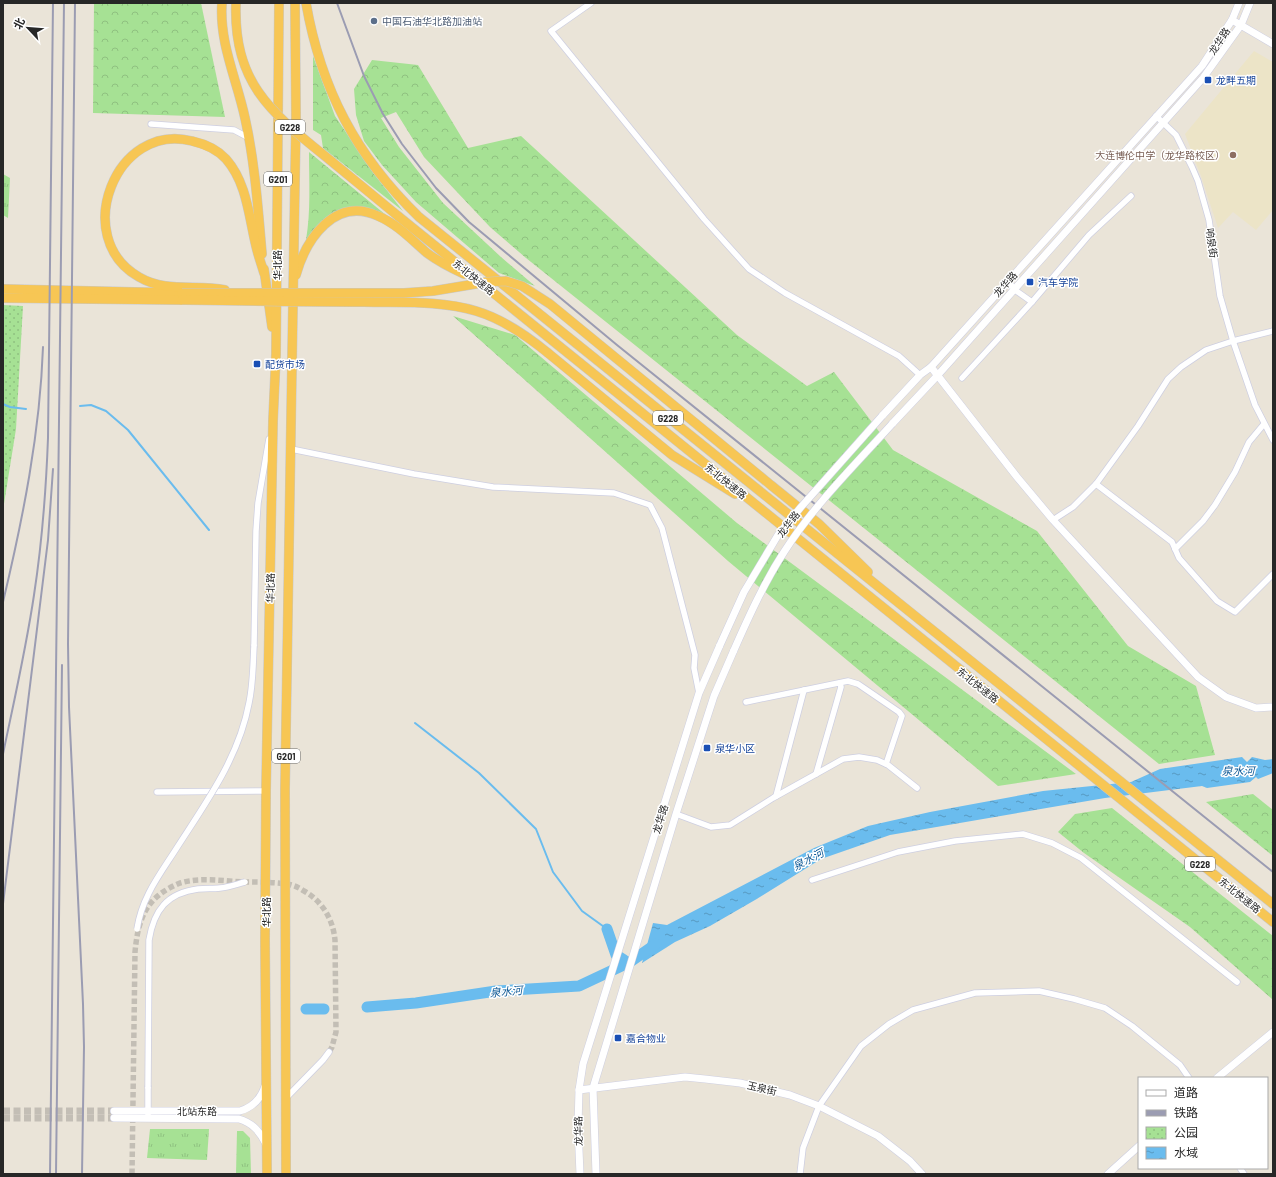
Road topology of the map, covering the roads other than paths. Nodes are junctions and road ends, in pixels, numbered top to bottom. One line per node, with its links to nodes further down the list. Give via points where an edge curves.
1 (222, 3): 15 (highway, via 222,31)
2 (236, 3): 19 (highway, 东北快速路 / G228, bridge, via 235,20 240,52 253,83 271,109)
3 (279, 3): 28 (highway, 华北路 / G201)
4 (295, 3): 21 (highway, 华北路 / G201)
5 (306, 3): 42 (highway, 东北快速路 / G228, via 325,77 341,113 367,158 408,207)
6 (591, 3): 30 (street, via 551,31 704,219 748,268 785,293 899,356)
7 (1239, 3): 9 (street, 龙华路)
8 (1250, 3): 10 (street, 龙华路)
9 (1232, 20): 10 (street); 12 (street, 龙华路, via 1202,66)
10 (1241, 25): 11 (street); 13 (street, 龙华路, via 1203,78)
11 (1273, 44)
12 (1156, 116): 13 (street, 响泉街); 18 (street, 龙华路)
13 (1164, 123): 22 (street, 龙华路); 27 (street, 响泉街, via 1176,135 1198,180 1209,220 1220,296)
14 (151, 124): 15 (street, via 234,130)
15 (249, 138): 17 (highway)
16 (1131, 196): 25 (street, via 1089,235)
17 (264, 273): 23 (highway, via 243,189 232,166 226,158 208,146 189,140 166,139 144,147 119,171 107,197 105,227 117,256 130,271 149,282); 28 (highway)
18 (1008, 281): 22 (street); 29 (street, 龙华路)
19 (480, 282): 21 (highway, via 440,262 386,220 373,213 354,211 329,220 315,234 297,272); 38 (highway, 东北快速路 / G228)
20 (3, 288): 23 (highway)
21 (293, 290): 36 (highway, 华北路 / G201)
22 (1015, 290): 25 (street); 31 (street, 龙华路)
23 (182, 293): 24 (highway); 38 (highway, bridge, via 450,305 475,310 501,320 526,335 672,454); 42 (highway, bridge, via 404,294 496,281 522,286 550,304 835,538)
24 (3, 298)
25 (1032, 302): 32 (street)
26 (1273, 331): 27 (street)
27 (1233, 341): 34 (street, 响泉街, via 1255,406); 37 (street, via 1206,350 1181,366 1168,379)
28 (276, 354): 33 (highway, 华北路 / G201)
29 (931, 367): 30 (street, 龙华路); 31 (street)
30 (920, 375): 45 (street, 龙华路, bridge, via 800,507 778,535 744,592)
31 (937, 376): 39 (street); 54 (street, 龙华路, bridge, via 813,513 785,551 757,600 714,696)
32 (962, 378)
33 (273, 421): 51 (highway, 华北路 / G201); 59 (street, bridge, via 258,503 250,702 237,747 222,777 149,892 141,909)
34 (1264, 424): 35 (street, 响泉街); 40 (street, via 1250,442 1215,505)
35 (1273, 440)
36 (291, 449): 45 (street, via 493,487 614,493 650,505 662,528 695,655 694,668); 68 (highway, 华北路 / G201, via 285,790)
37 (1096, 484): 39 (street, via 1073,507); 40 (street, via 1172,542)
38 (763, 511): 58 (highway, 东北快速路 / G228)
39 (1053, 520): 47 (street, via 1198,677 1226,697 1256,708)
40 (1175, 549): 41 (street, via 1179,558 1217,601 1235,612)
41 (1273, 574)
42 (890, 597): 57 (highway, 东北快速路 / G228)
43 (840, 683): 44 (street); 48 (street, via 848,681 858,684 902,716); 49 (street)
44 (804, 690): 46 (street); 53 (street)
45 (699, 693): 67 (street, 龙华路, via 583,1064)
46 (746, 702)
47 (1273, 707)
48 (886, 764): 49 (street, via 859,757 843,759); 50 (street)
49 (816, 774): 53 (street)
50 (916, 788)
51 (266, 791): 52 (street); 65 (highway, 华北路 / G201)
52 (157, 792)
53 (776, 796): 54 (street, via 730,825 711,827)
54 (676, 814): 66 (street, 龙华路)
55 (812, 880): 60 (street, via 898,852 955,841 1023,834 1052,843 1081,858)
56 (244, 882): 71 (street, bridge, via 178,894 163,905 153,922 149,940)
57 (1273, 904)
58 (1273, 922)
59 (137, 929)
60 (1237, 982)
61 (1273, 1032): 64 (street)
62 (329, 1052): 68 (street)
63 (1188, 1077): 69 (street, via 1180,1065 1132,1026 1105,1008 1039,991 975,993 913,1010 889,1024 860,1046)
64 (1218, 1077)
65 (266, 1082): 71 (street, 北站东路, via 259,1098 247,1109 240,1111); 72 (highway, 华北路 / G201)
66 (593, 1088): 67 (street, 玉泉街); 69 (street, 玉泉街, via 705,1078 790,1095); 77 (street, 龙华路)
67 (578, 1090): 76 (street, 龙华路)
68 (286, 1099): 75 (highway, 华北路 / G201)
69 (819, 1106): 78 (street, via 803,1148); 79 (street, 玉泉街, via 878,1136)
70 (114, 1115): 71 (street, 北站东路)
71 (148, 1115): 72 (street, 北站东路, via 245,1121 258,1130)
72 (266, 1145): 74 (highway, 华北路 / G201)
73 (1138, 1147): 80 (street)
74 (267, 1174)
75 (286, 1174)
76 (580, 1174)
77 (596, 1174)
78 (800, 1174)
79 (922, 1174)
80 (1108, 1174)

